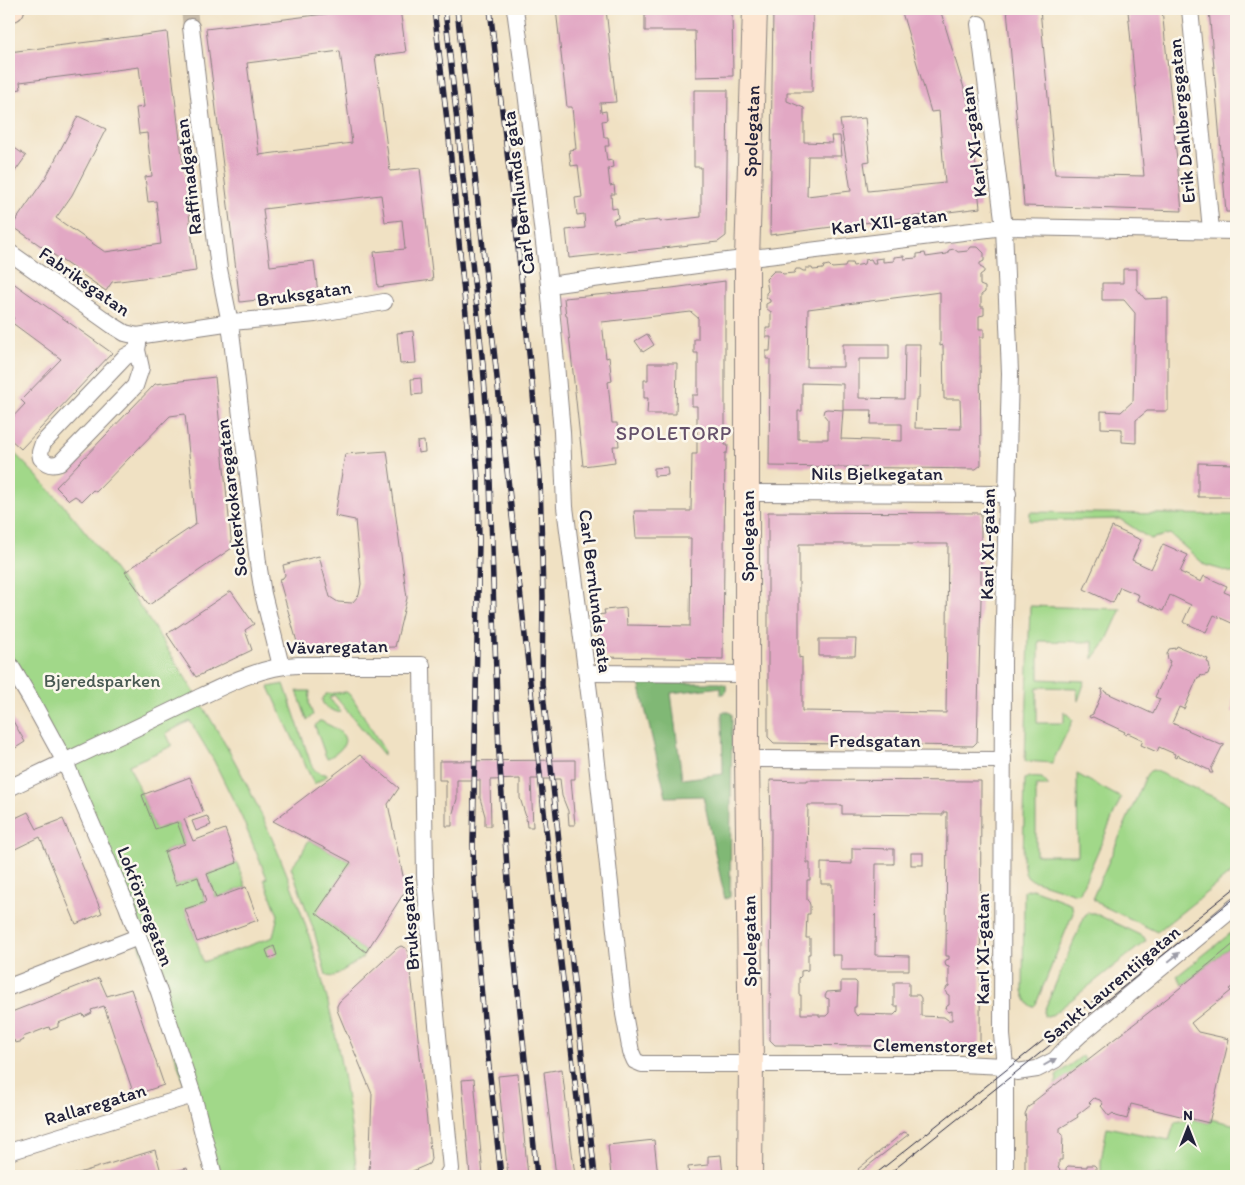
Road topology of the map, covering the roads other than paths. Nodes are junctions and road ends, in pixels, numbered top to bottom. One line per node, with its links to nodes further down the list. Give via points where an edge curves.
1 (515, 9): 11 (street, Carl Bernlunds gata)
2 (755, 9): 10 (street, Spolegatan)
3 (1190, 9): 7 (street, Erik Dahlbergsgatan)
4 (979, 24): 6 (street, Karl XI-gatan)
5 (191, 27): 13 (street, Raffinadgatan, via 219,269)
6 (1004, 227): 7 (street, Karl XII-gatan); 10 (street, Karl XII-gatan); 16 (street, Karl XI-gatan, via 1010,373)
7 (1211, 230): 8 (street, Karl XII-gatan)
8 (1236, 231)
9 (9, 252): 14 (street, Fabriksgatan)
10 (747, 258): 11 (street, Karl XII-gatan); 15 (street, Spolegatan)
11 (550, 284): 20 (street, Carl Bernlunds gata, via 565,507)
12 (384, 302): 13 (street, Bruksgatan, via 315,314)
13 (230, 323): 14 (street, Fabriksgatan); 19 (street, Sockerkokaregatan, via 258,563)
14 (137, 343): 14 (street, via 43,443 40,452 46,464 60,463 135,386 140,368)
15 (746, 493): 16 (street, Nils Bjelkegatan); 21 (street, Spolegatan)
16 (1008, 494): 23 (street, Karl XI-gatan)
17 (9, 663): 24 (street, Lokföraregatan)
18 (422, 665): 19 (street, Vävaregatan); 34 (street, Bruksgatan, via 426,886 451,1169)
19 (281, 666): 24 (street, Vävaregatan, via 224,686)
20 (587, 673): 21 (street); 29 (street, Carl Bernlunds gata, via 624,1014 633,1057 642,1064)
21 (747, 674): 22 (street, Spolegatan)
22 (747, 759): 23 (street, Fredsgatan); 29 (street, Spolegatan)
23 (1003, 760): 30 (street, Karl XI-gatan, via 1002,1035)
24 (65, 762): 25 (street, Vävaregatan); 27 (street, Lokföraregatan)
25 (9, 788)
26 (1236, 906): 30 (street, Sankt Laurentiigatan, one-way to 26, via 1017,1072 1037,1069 1055,1060 1081,1034)
27 (138, 937): 28 (street); 31 (street, Lokföraregatan)
28 (9, 986)
29 (751, 1064): 30 (street, Clemenstorget); 35 (street, Spolegatan)
30 (1005, 1066): 36 (street, Clemenstorget)
31 (193, 1095): 32 (street, Rallaregatan); 33 (street, Lokföraregatan)
32 (9, 1152)
33 (214, 1176)
34 (448, 1176)
35 (750, 1176)
36 (1005, 1176)

